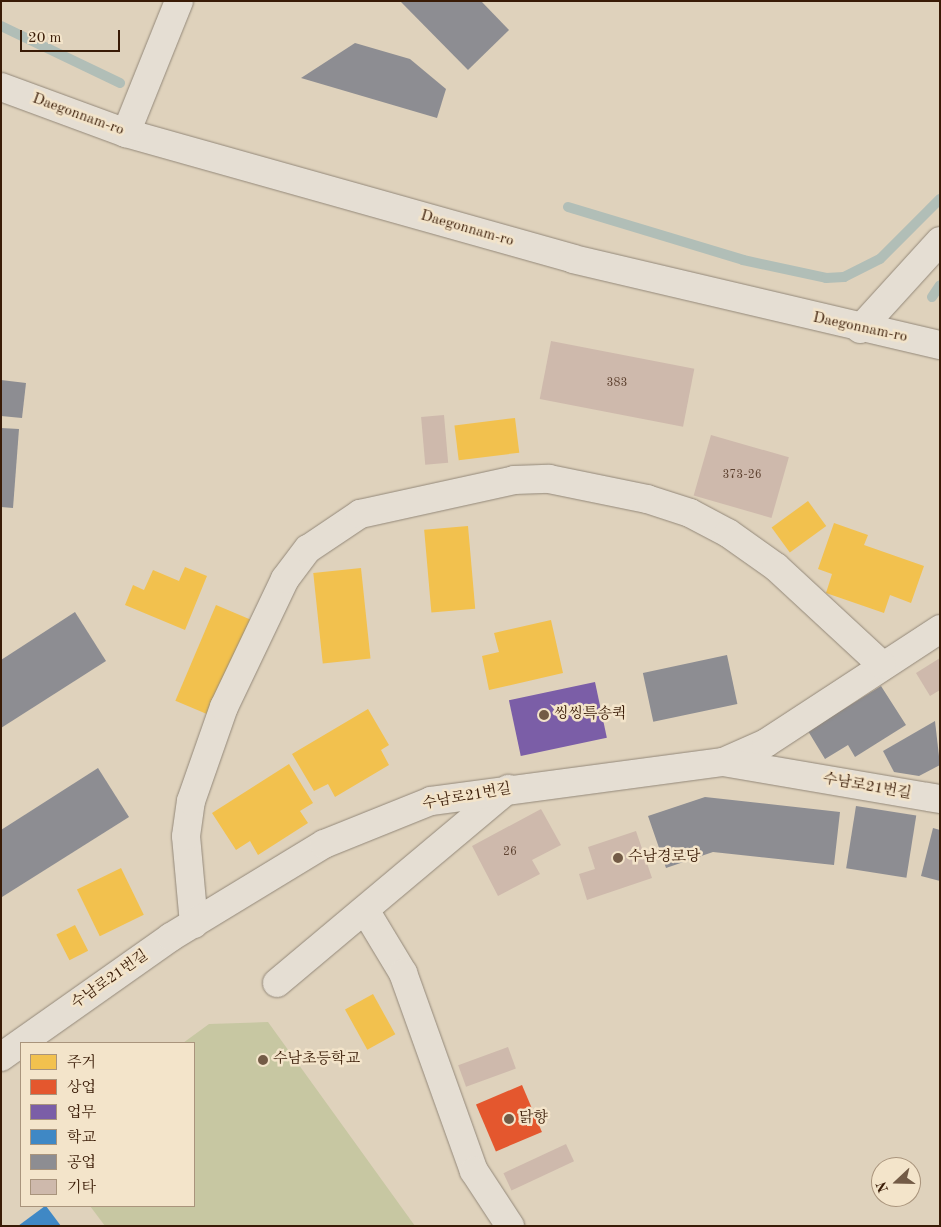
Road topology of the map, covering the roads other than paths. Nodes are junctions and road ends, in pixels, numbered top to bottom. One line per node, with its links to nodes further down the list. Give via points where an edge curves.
1 (179, 1): 3 (street)
2 (1, 87): 3 (street, Daegonnam-ro)
3 (126, 132): 5 (street, Daegonnam-ro, via 573,259)
4 (940, 241): 5 (street)
5 (860, 329): 6 (street, Daegonnam-ro)
6 (940, 345)
7 (940, 629): 8 (street)
8 (882, 665): 9 (street, via 766,743); 13 (street, via 776,567 728,533 690,513 647,499 549,479 514,480 360,514 330,530 285,579 224,707 191,801 186,836)
9 (723, 762): 10 (street, 수남로21번길); 11 (street, 수남로21번길)
10 (508, 789): 12 (street); 13 (street, 수남로21번길, via 431,801 380,819 324,844)
11 (940, 799)
12 (365, 910): 14 (street); 18 (street, via 403,972 474,1171)
13 (194, 924): 15 (street, 수남로21번길)
14 (277, 983)
15 (23, 1042)
16 (20, 1044): 17 (street, 수남로21번길)
17 (1, 1057)
18 (510, 1226)

